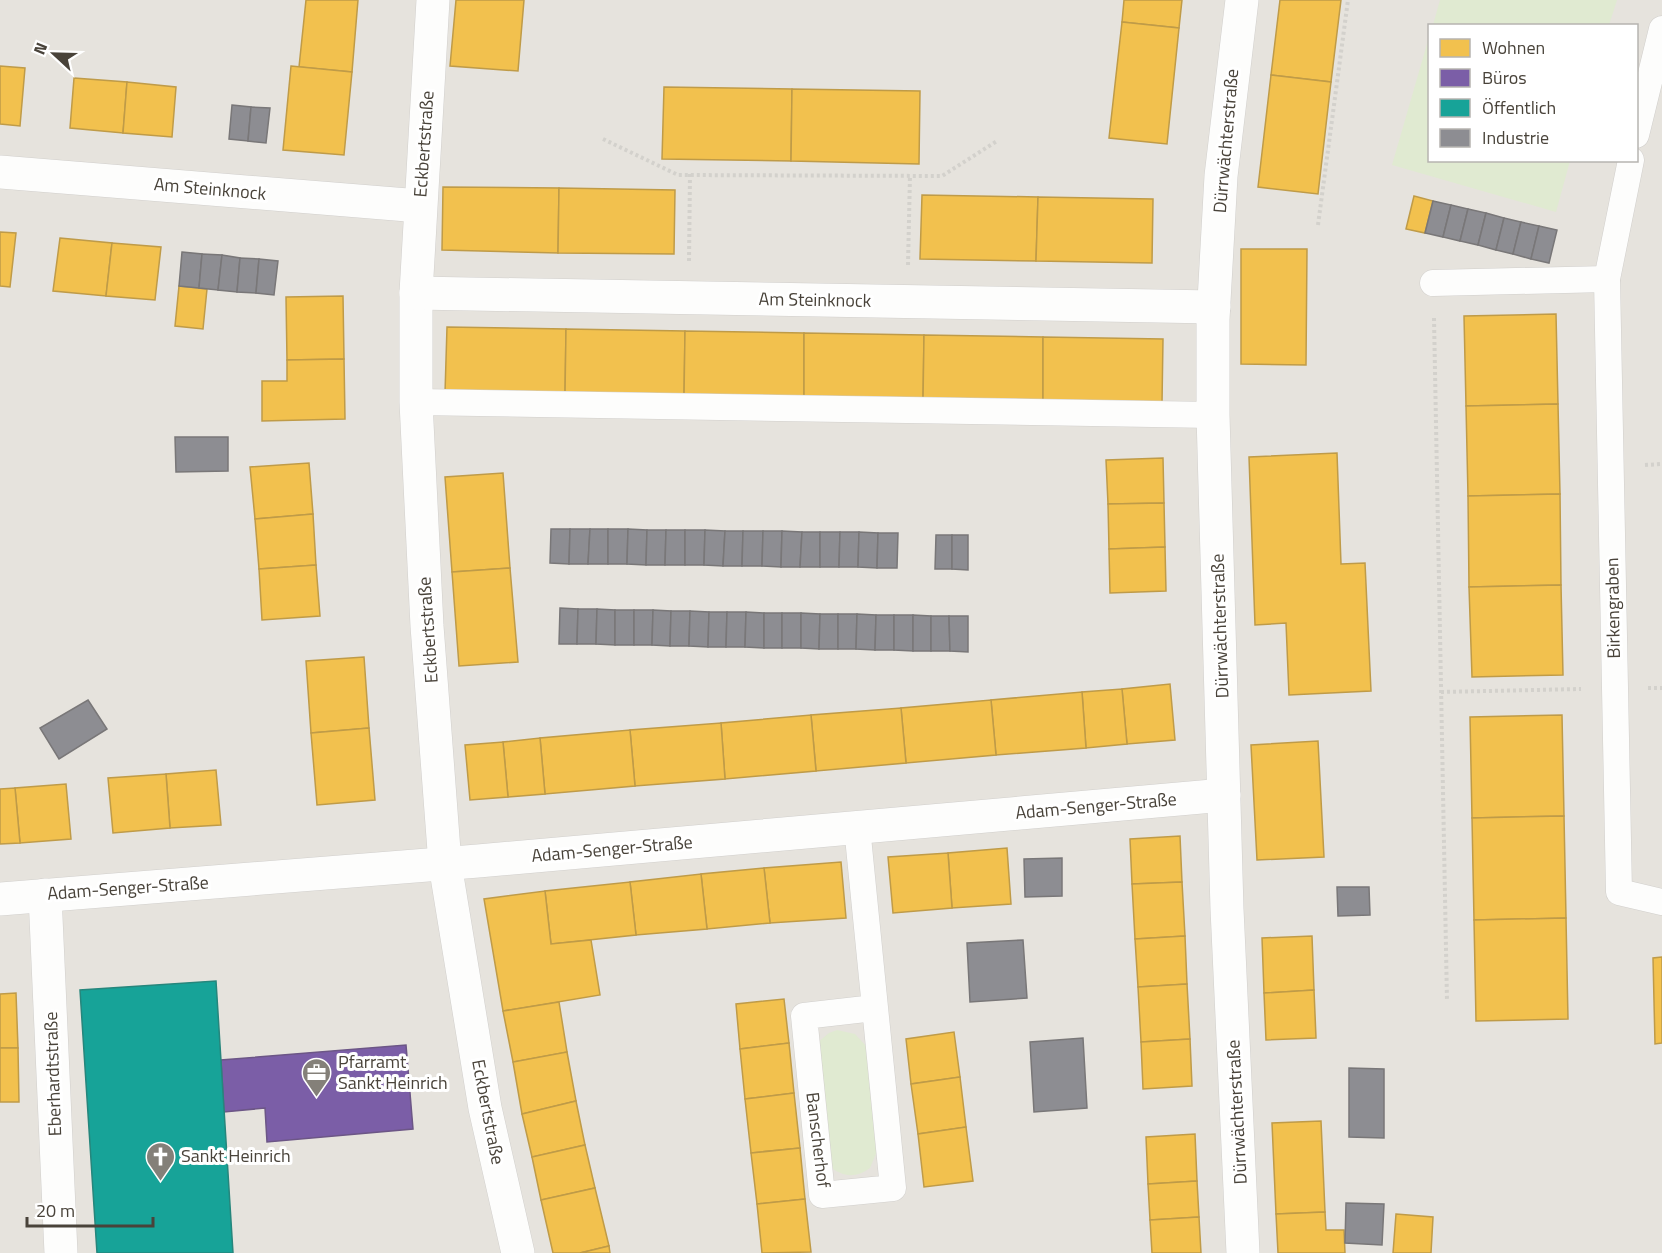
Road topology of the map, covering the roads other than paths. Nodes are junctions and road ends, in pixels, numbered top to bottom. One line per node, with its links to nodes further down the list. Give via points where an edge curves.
1 (433, 0): 7 (street, Eckbertstraße)
2 (1242, 0): 11 (street, Dürrwächterstraße, via 1221,176)
3 (1662, 29): 4 (lane)
4 (1638, 127)
5 (1631, 162): 8 (lane, Birkengraben)
6 (0, 172): 7 (street, Am Steinknock)
7 (420, 206): 10 (street, Eckbertstraße)
8 (1606, 279): 9 (lane); 19 (lane, Birkengraben, via 1619,892)
9 (1433, 283)
10 (416, 293): 11 (street, Am Steinknock); 12 (street, Eckbertstraße)
11 (1214, 307): 13 (street, Dürrwächterstraße)
12 (416, 402): 13 (lane); 16 (street, Eckbertstraße)
13 (1213, 415): 14 (street, Dürrwächterstraße)
14 (1224, 795): 15 (street, Adam-Senger-Straße); 23 (street, Dürrwächterstraße)
15 (856, 827): 16 (street, Adam-Senger-Straße); 20 (lane, Banscherhof)
16 (444, 864): 17 (street, Adam-Senger-Straße); 22 (street, Eckbertstraße, via 485,1107)
17 (45, 895): 18 (street, Adam-Senger-Straße); 21 (street, Eberhardtstraße)
18 (0, 899)
19 (1662, 902)
20 (874, 1008): 20 (lane, Banscherhof, via 893,1188 822,1195 804,1016)
21 (61, 1253)
22 (518, 1253)
23 (1243, 1253)

